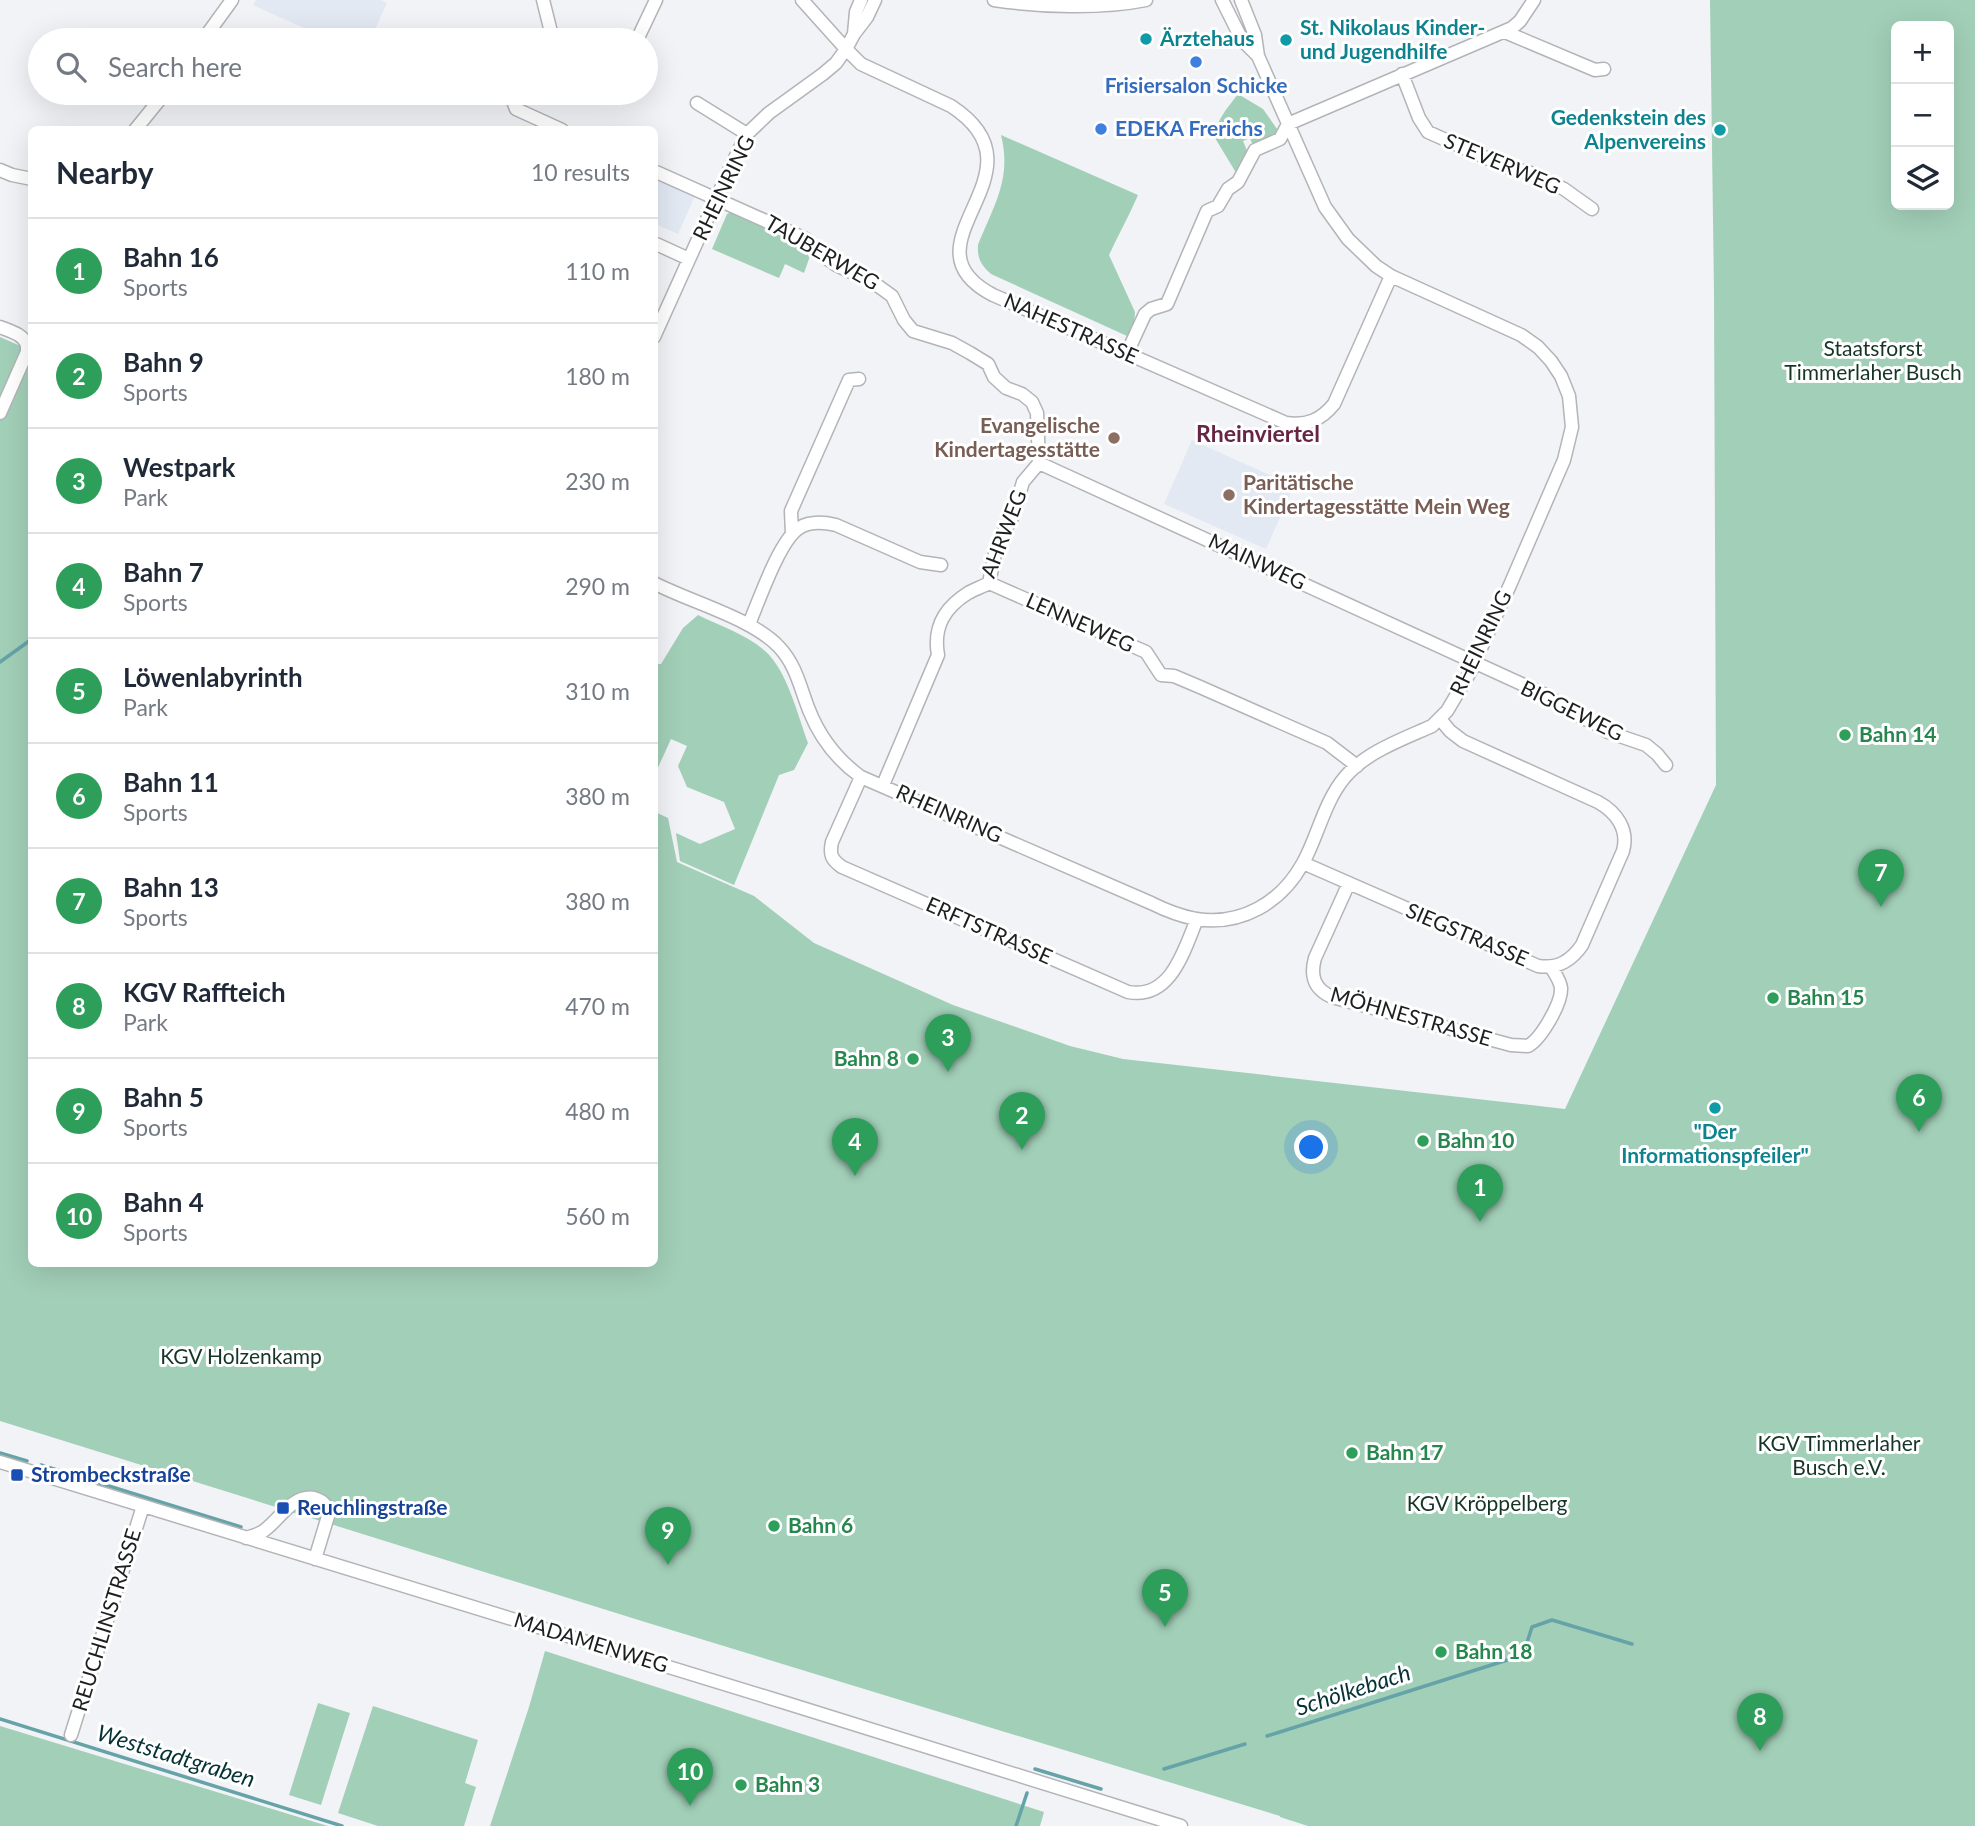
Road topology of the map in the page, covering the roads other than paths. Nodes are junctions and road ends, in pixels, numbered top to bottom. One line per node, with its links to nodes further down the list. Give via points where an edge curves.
1 (232, 0): 12 (street)
2 (543, 0): 13 (street)
3 (656, 0): 14 (street)
4 (802, 0): 17 (street, NAHESTRASSE)
5 (861, 0): 16 (street, RHEINRING)
6 (876, 0): 16 (street, RHEINRING)
7 (994, 0): 8 (street, via 1072,5)
8 (1146, 0)
9 (1222, 0): 18 (street, RHEINRING, via 1242,40)
10 (1241, 0): 18 (street, RHEINRING)
11 (1534, 0): 15 (street, via 1520,21)
12 (212, 28)
13 (550, 28)
14 (643, 28)
15 (1505, 32): 19 (street, via 1595,70); 20 (street)
16 (854, 34): 17 (street, RHEINRING)
17 (846, 49): 27 (street, RHEINRING, via 823,74); 40 (street, NAHESTRASSE, via 876,72 964,114 980,133 987,167 961,236 959,254 971,281)
18 (1258, 57): 24 (street, RHEINRING)
19 (1604, 69)
20 (1402, 74): 24 (street); 32 (street, STEVERWEG, via 1428,132 1564,188)
21 (697, 103): 27 (street)
22 (155, 105): 25 (street)
23 (514, 105): 26 (street)
24 (1288, 124): 35 (street, RHEINRING, via 1334,222 1362,254); 40 (street, via 1280,139 1255,150 1238,183 1228,189 1218,206 1207,211 1167,304 1145,314)
25 (138, 126)
26 (553, 126)
27 (747, 134): 31 (street, RHEINRING)
28 (0, 170): 30 (street)
29 (658, 173): 31 (street)
30 (28, 178)
31 (716, 199): 34 (street, RHEINRING); 43 (street, TAUBERWEG, via 806,239 836,265 892,296 913,331 953,343 988,364 1006,388 1032,402 1037,413)
32 (1592, 209)
33 (658, 245): 34 (street)
34 (689, 259): 37 (street, RHEINRING)
35 (1391, 276): 40 (street, NAHESTRASSE, via 1334,404 1323,416 1305,424 1286,423); 49 (street, RHEINRING, via 1521,335 1551,361 1569,396 1572,427 1564,460)
36 (0, 327): 38 (street)
37 (658, 328)
38 (28, 344)
39 (28, 349): 42 (street)
40 (1127, 353)
41 (859, 379): 44 (street, via 849,380 791,510)
42 (0, 413)
43 (1039, 463): 46 (street, AHRWEG, via 1023,482 1013,516 997,544); 49 (street, MAINWEG)
44 (792, 534): 45 (street, via 822,522 920,562); 48 (street)
45 (941, 565)
46 (989, 583): 52 (street, LENNEWEG, via 1146,652 1161,675 1174,676 1327,743); 54 (street, AHRWEG, via 955,603 940,621 935,641 938,655)
47 (658, 585): 48 (street, RHEINRING)
48 (749, 625): 53 (street, RHEINRING, via 773,641 788,659 821,736)
49 (1474, 662): 50 (street, RHEINRING); 51 (street, BIGGEWEG, via 1550,697 1608,732 1646,745)
50 (1440, 719): 52 (street, RHEINRING); 58 (street, SIEGSTRASSE, via 1463,741 1598,802 1621,822 1623,851 1582,945 1564,964)
51 (1666, 765)
52 (1357, 766): 55 (street, RHEINRING, via 1335,792)
53 (861, 777): 54 (street, RHEINRING); 57 (street, ERFTSTRASSE, via 832,842 833,861 1128,992 1153,991 1163,984 1178,964)
54 (883, 785): 57 (street, RHEINRING, via 1172,913)
55 (1303, 863): 56 (street, SIEGSTRASSE); 57 (street, RHEINRING, via 1284,889 1261,908 1231,919)
56 (1349, 883): 58 (street, SIEGSTRASSE, via 1515,957); 58 (street, MÖHNESTRASSE, via 1313,967 1320,991 1332,997 1528,1046 1539,1037 1560,995)
57 (1197, 919)
58 (1551, 967)
59 (0, 1463): 60 (street, MADAMENWEG)
60 (143, 1506): 61 (street, MADAMENWEG); 63 (street, REUCHLINSTRASSE)
61 (246, 1538): 62 (street, MADAMENWEG); 62 (street, via 264,1531 301,1498 318,1499 329,1513)
62 (315, 1559): 64 (street, MADAMENWEG)
63 (71, 1735)
64 (1181, 1826)

